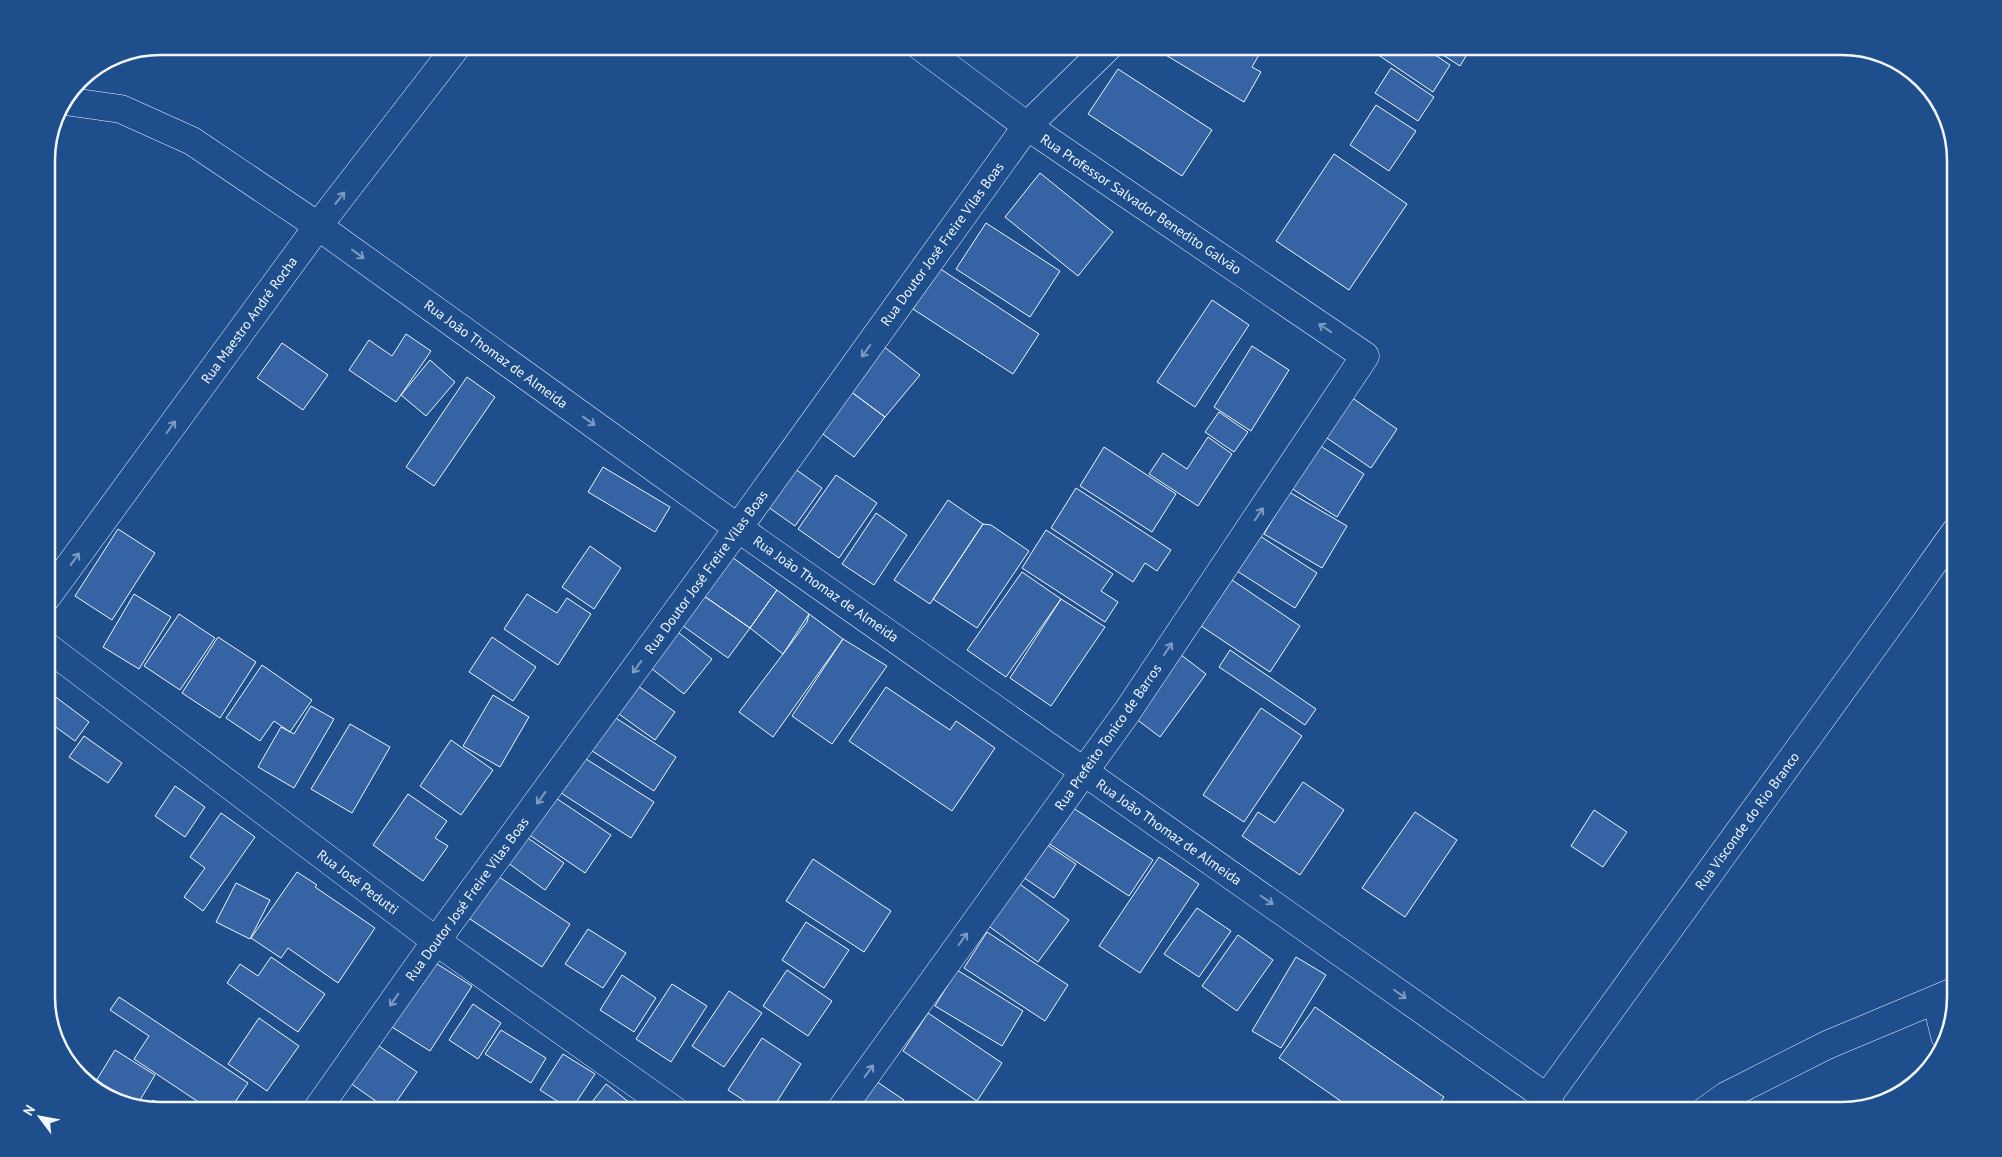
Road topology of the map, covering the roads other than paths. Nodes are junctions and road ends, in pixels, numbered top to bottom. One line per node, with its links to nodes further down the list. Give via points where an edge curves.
1 (450, 55): 6 (street, Rua Maestro André Rocha, one-way to 1)
2 (932, 55): 5 (street, Rua Professor Salvador Benedito Galvão)
3 (1100, 55): 5 (street, Rua Doutor José Freire Vilas Boas)
4 (73, 102): 6 (street, Rua João Thomaz de Almeida, via 121,109 192,141)
5 (1027, 126): 7 (street, Rua Professor Salvador Benedito Galvão, one-way to 5); 8 (street, Rua Doutor José Freire Vilas Boas, one-way to 8)
6 (318, 226): 8 (street, Rua João Thomaz de Almeida, one-way to 8); 10 (street, Rua Maestro André Rocha, one-way to 6)
7 (1365, 356): 12 (street, Rua Prefeito Tonico de Barros, one-way to 7)
8 (738, 528): 12 (street, Rua João Thomaz de Almeida); 13 (street, Rua Doutor José Freire Vilas Boas, one-way to 13)
9 (1947, 543): 20 (street, Rua Visconde do Rio Branco)
10 (55, 586)
11 (55, 653): 13 (street, Rua José Pedutti)
12 (1084, 772): 18 (street, Rua Prefeito Tonico de Barros, one-way to 12); 19 (street, Rua João Thomaz de Almeida, one-way to 19)
13 (436, 941): 16 (street, Rua Doutor José Freire Vilas Boas, one-way to 16); 17 (street, Rua José Pedutti)
14 (1946, 995): 15 (street); 21 (street, via 1827,1046)
15 (1946, 1013)
16 (322, 1102)
17 (662, 1102)
18 (846, 1102)
19 (1539, 1102)
20 (1548, 1102)
21 (1718, 1102)

